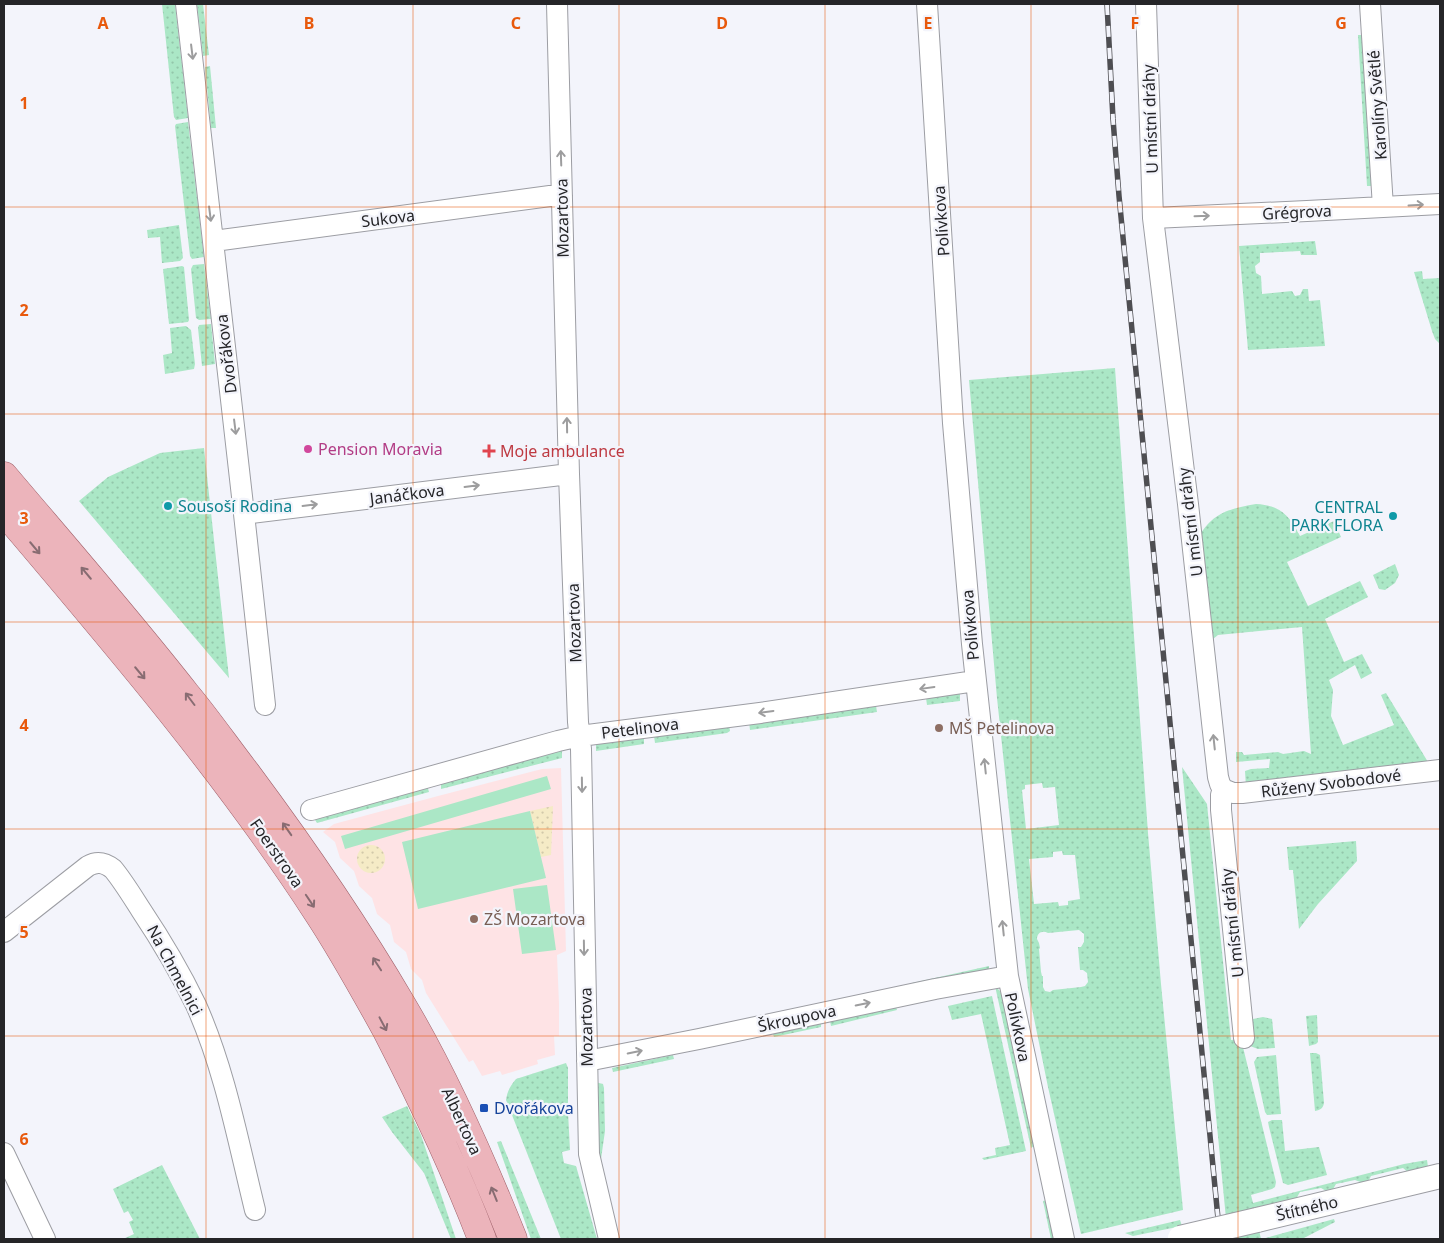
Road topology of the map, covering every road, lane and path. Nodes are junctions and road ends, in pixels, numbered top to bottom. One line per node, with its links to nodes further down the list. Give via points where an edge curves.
1 (186, 4): 10 (street, Dvořákova, one-way to 10)
2 (557, 4): 6 (street, Mozartova, one-way to 2)
3 (927, 4): 15 (street, Polívkova, via 953,423)
4 (1146, 4): 9 (street, U místní dráhy)
5 (1370, 4): 8 (street, Karolíny Světlé)
6 (562, 196): 10 (street, Sukova); 11 (street, Mozartova, one-way to 6)
7 (1440, 204): 8 (street, Grégrova, one-way to 7)
8 (1383, 207): 9 (street, Grégrova, one-way to 8)
9 (1153, 218): 19 (street, U místní dráhy, one-way to 9, via 1218,777)
10 (214, 241): 14 (street, Dvořákova, one-way to 14)
11 (569, 474): 14 (street, Janáčkova, one-way to 11); 17 (street, Mozartova)
12 (4, 476): 23 (main road, Foerstrova, one-way to 12, via 314,867 186,694)
13 (4, 511): 26 (main road, Foerstrova, one-way to 26, via 180,721 273,847 357,977)
14 (244, 514): 16 (street, Dvořákova)
15 (975, 680): 17 (street, Petelinova, one-way to 17); 22 (street, Polívkova, one-way to 15)
16 (265, 705)
17 (580, 736): 20 (street, Petelinova); 25 (street, Mozartova, one-way to 25)
18 (1440, 770): 19 (street, Růženy Svobodové, via 1242,793)
19 (1223, 789): 24 (street, U místní dráhy, via 1221,810)
20 (311, 810)
21 (4, 932): 29 (street, Na Chmelnici, via 88,866 100,862 113,869 172,960 202,1021 222,1077)
22 (1008, 976): 25 (street, Škroupova, one-way to 22); 36 (street, Polívkova)
23 (403, 1006): 34 (main road, Albertova, one-way to 23, via 464,1125)
24 (1244, 1038)
25 (587, 1061): 35 (street, Mozartova, via 589,1154)
26 (438, 1133): 32 (main road, via 441,1168); 33 (main road, Foerstrova)
27 (4, 1153): 31 (street)
28 (1440, 1176): 30 (street, Štítného, bridge)
29 (255, 1210)
30 (1177, 1238)
31 (46, 1239)
32 (462, 1239)
33 (482, 1239)
34 (513, 1239)
35 (609, 1239)
36 (1064, 1239)

